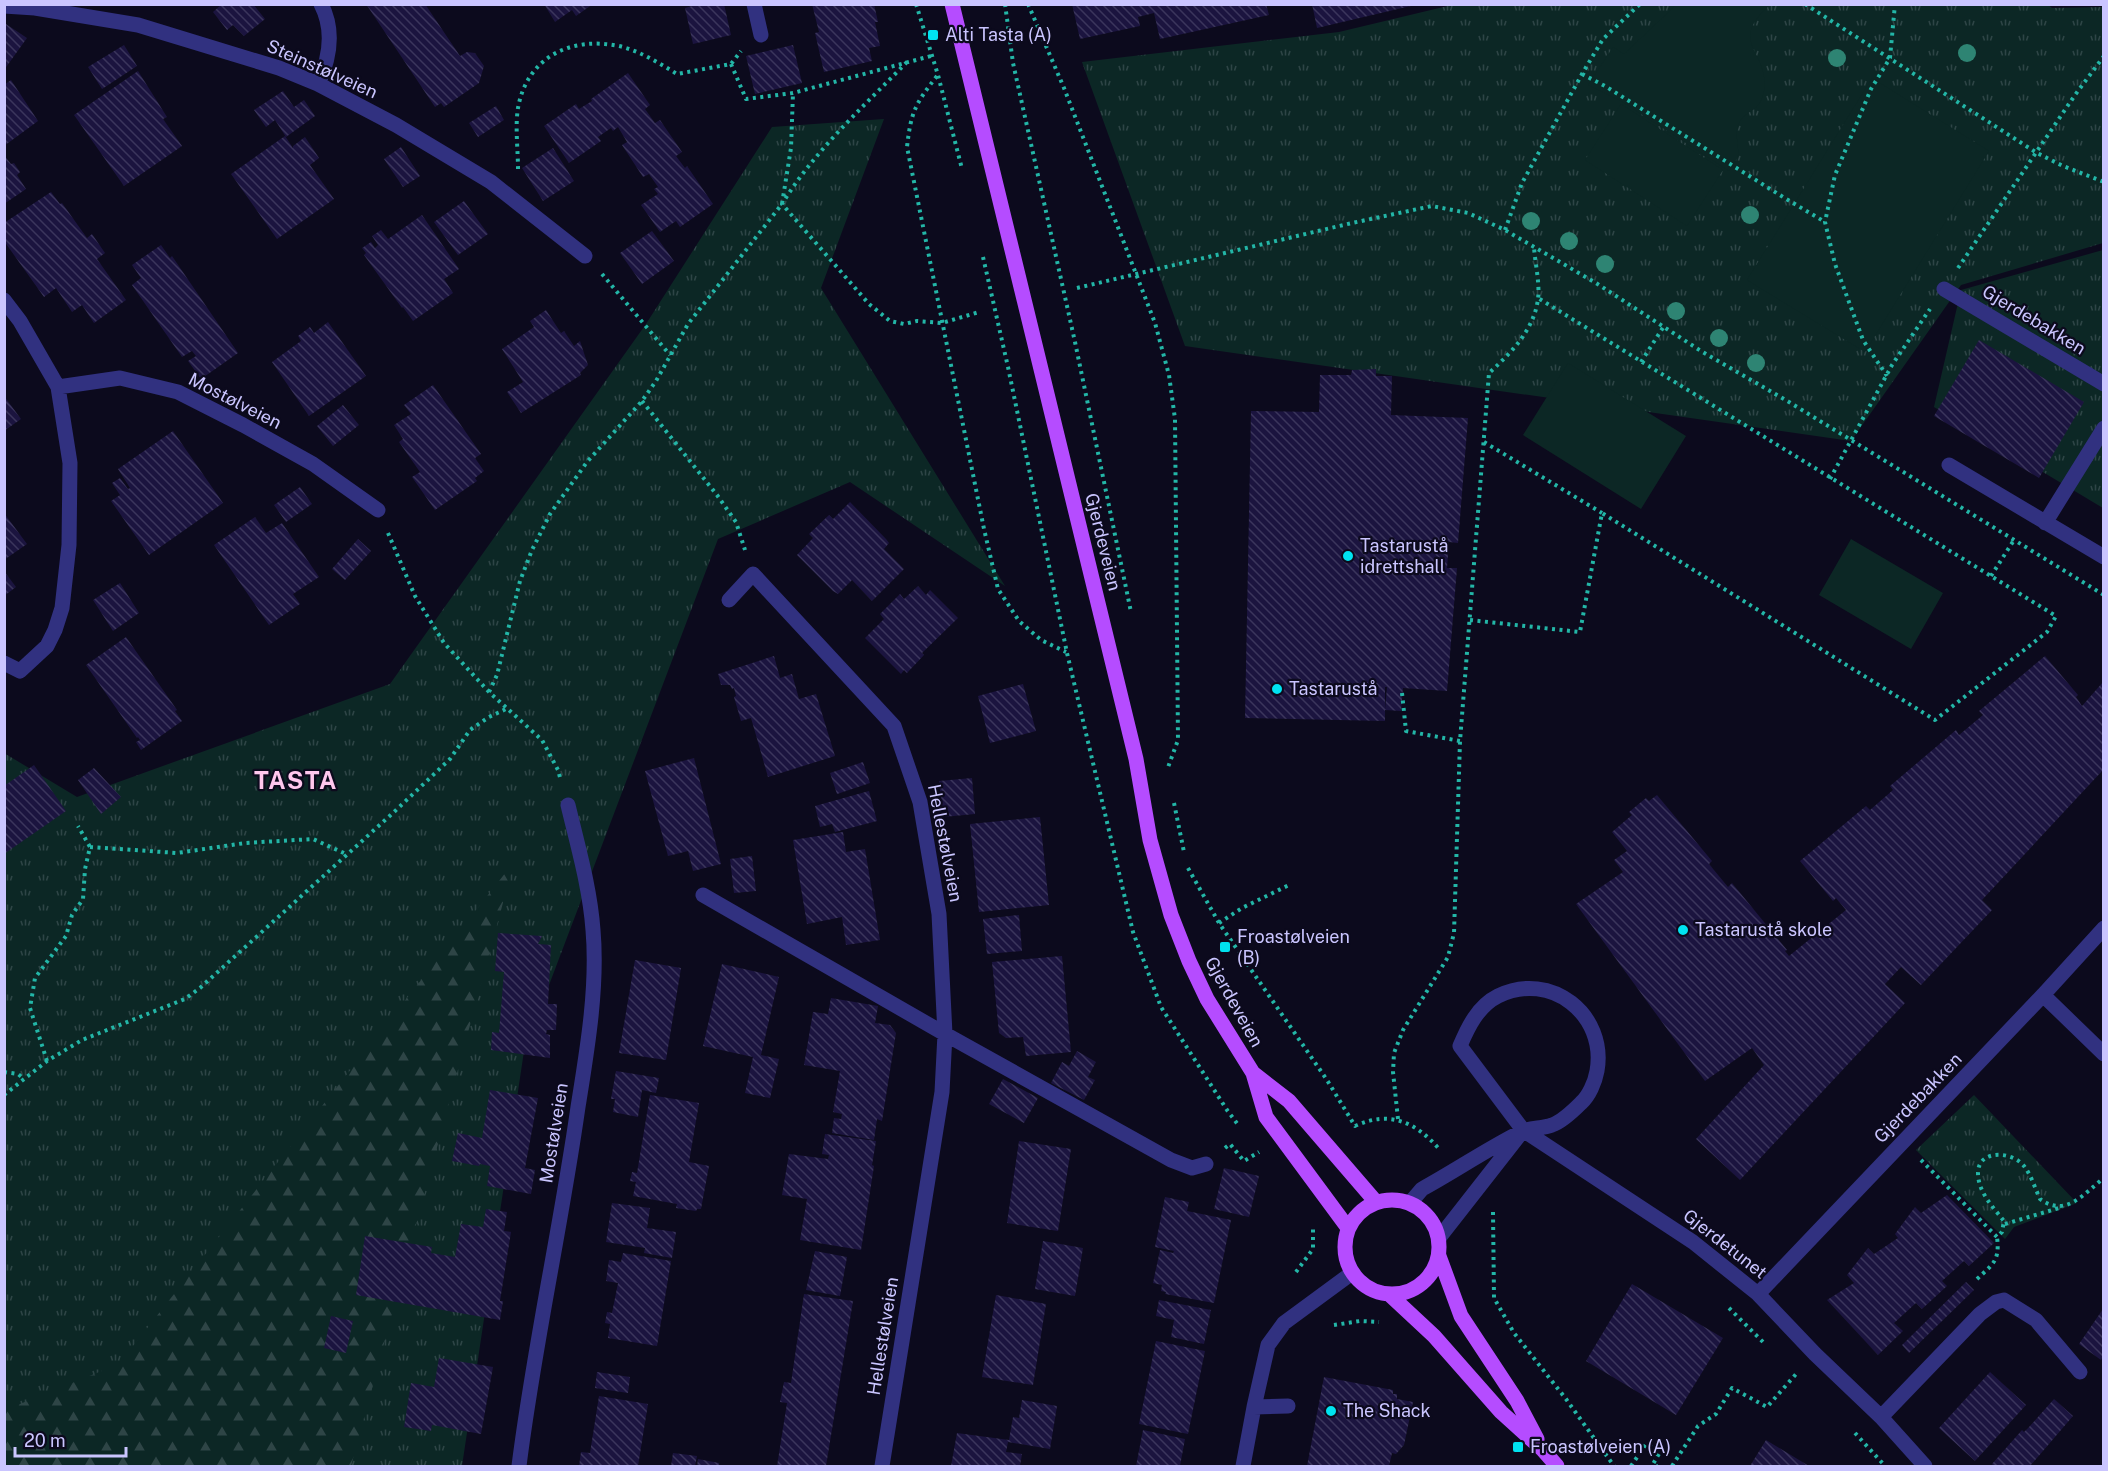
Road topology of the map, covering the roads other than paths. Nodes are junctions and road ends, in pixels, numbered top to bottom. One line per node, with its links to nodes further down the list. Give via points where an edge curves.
1 (321, 4): 6 (street, via 329,23 330,42)
2 (754, 4): 5 (street)
3 (952, 4): 25 (main road, Gjerdeveien, via 1168,904 1188,961 1207,999)
4 (4, 6): 6 (street, Steinstølveien, via 138,25 279,68)
5 (761, 36)
6 (318, 84): 7 (street, Steinstølveien, via 491,182)
7 (585, 256)
8 (1944, 289): 10 (street, Gjerdebakken)
9 (4, 300): 11 (street)
10 (2103, 384)
11 (58, 387): 14 (street, Mostølveien, via 120,378 178,392 313,464); 18 (street, via 70,464 69,546 62,608 47,646 34,659 20,671)
12 (2103, 428): 15 (street)
13 (1949, 465): 15 (street)
14 (378, 510)
15 (2045, 523): 16 (street)
16 (2103, 557)
17 (729, 600): 23 (street, Hellestølveien, via 753,574 894,726 920,802 930,857 939,914)
18 (4, 663)
19 (568, 805): 41 (street, Mostølveien, via 594,932 592,991 588,1044)
20 (703, 895): 23 (street)
21 (2103, 928): 22 (street, Gjerdebakken)
22 (2043, 995): 24 (street); 34 (street, Gjerdebakken)
23 (945, 1034): 27 (street, via 1171,1160 1192,1168); 42 (street, Hellestølveien, via 942,1092)
24 (2103, 1054)
25 (1253, 1073): 28 (main road, Gjerdeveien, via 1289,1101); 30 (main road, Gjerdeveien, via 1266,1117)
26 (1523, 1130): 26 (street, via 1553,1125 1583,1102 1595,1081 1599,1058 1596,1035 1584,1014 1566,998 1544,990 1520,989 1497,997 1478,1012 1460,1046); 29 (street, via 1422,1189); 31 (street); 34 (street, Gjerdetunet, via 1694,1242)
27 (1206, 1164)
28 (1376, 1202): 29 (main road); 30 (main road, via 1364,1208)
29 (1410, 1203): 31 (main road, via 1433,1223)
30 (1348, 1228): 33 (main road, via 1345,1258)
31 (1438, 1238): 32 (main road)
32 (1439, 1256): 35 (main road, via 1434,1269 1416,1288); 40 (main road, via 1461,1316 1517,1401)
33 (1352, 1273): 35 (main road, via 1375,1292); 38 (street, via 1284,1323 1268,1345)
34 (1758, 1294): 39 (street, Gjerdetunet)
35 (1390, 1295): 40 (main road)
36 (2079, 1372): 39 (street, via 2036,1320 2004,1300 1980,1314)
37 (1288, 1406): 38 (street)
38 (1254, 1407): 43 (street)
39 (1881, 1417): 45 (street, Gjerdetunet)
40 (1542, 1450): 44 (main road)
41 (519, 1467)
42 (882, 1467)
43 (1243, 1467)
44 (1557, 1467)
45 (1925, 1467)

